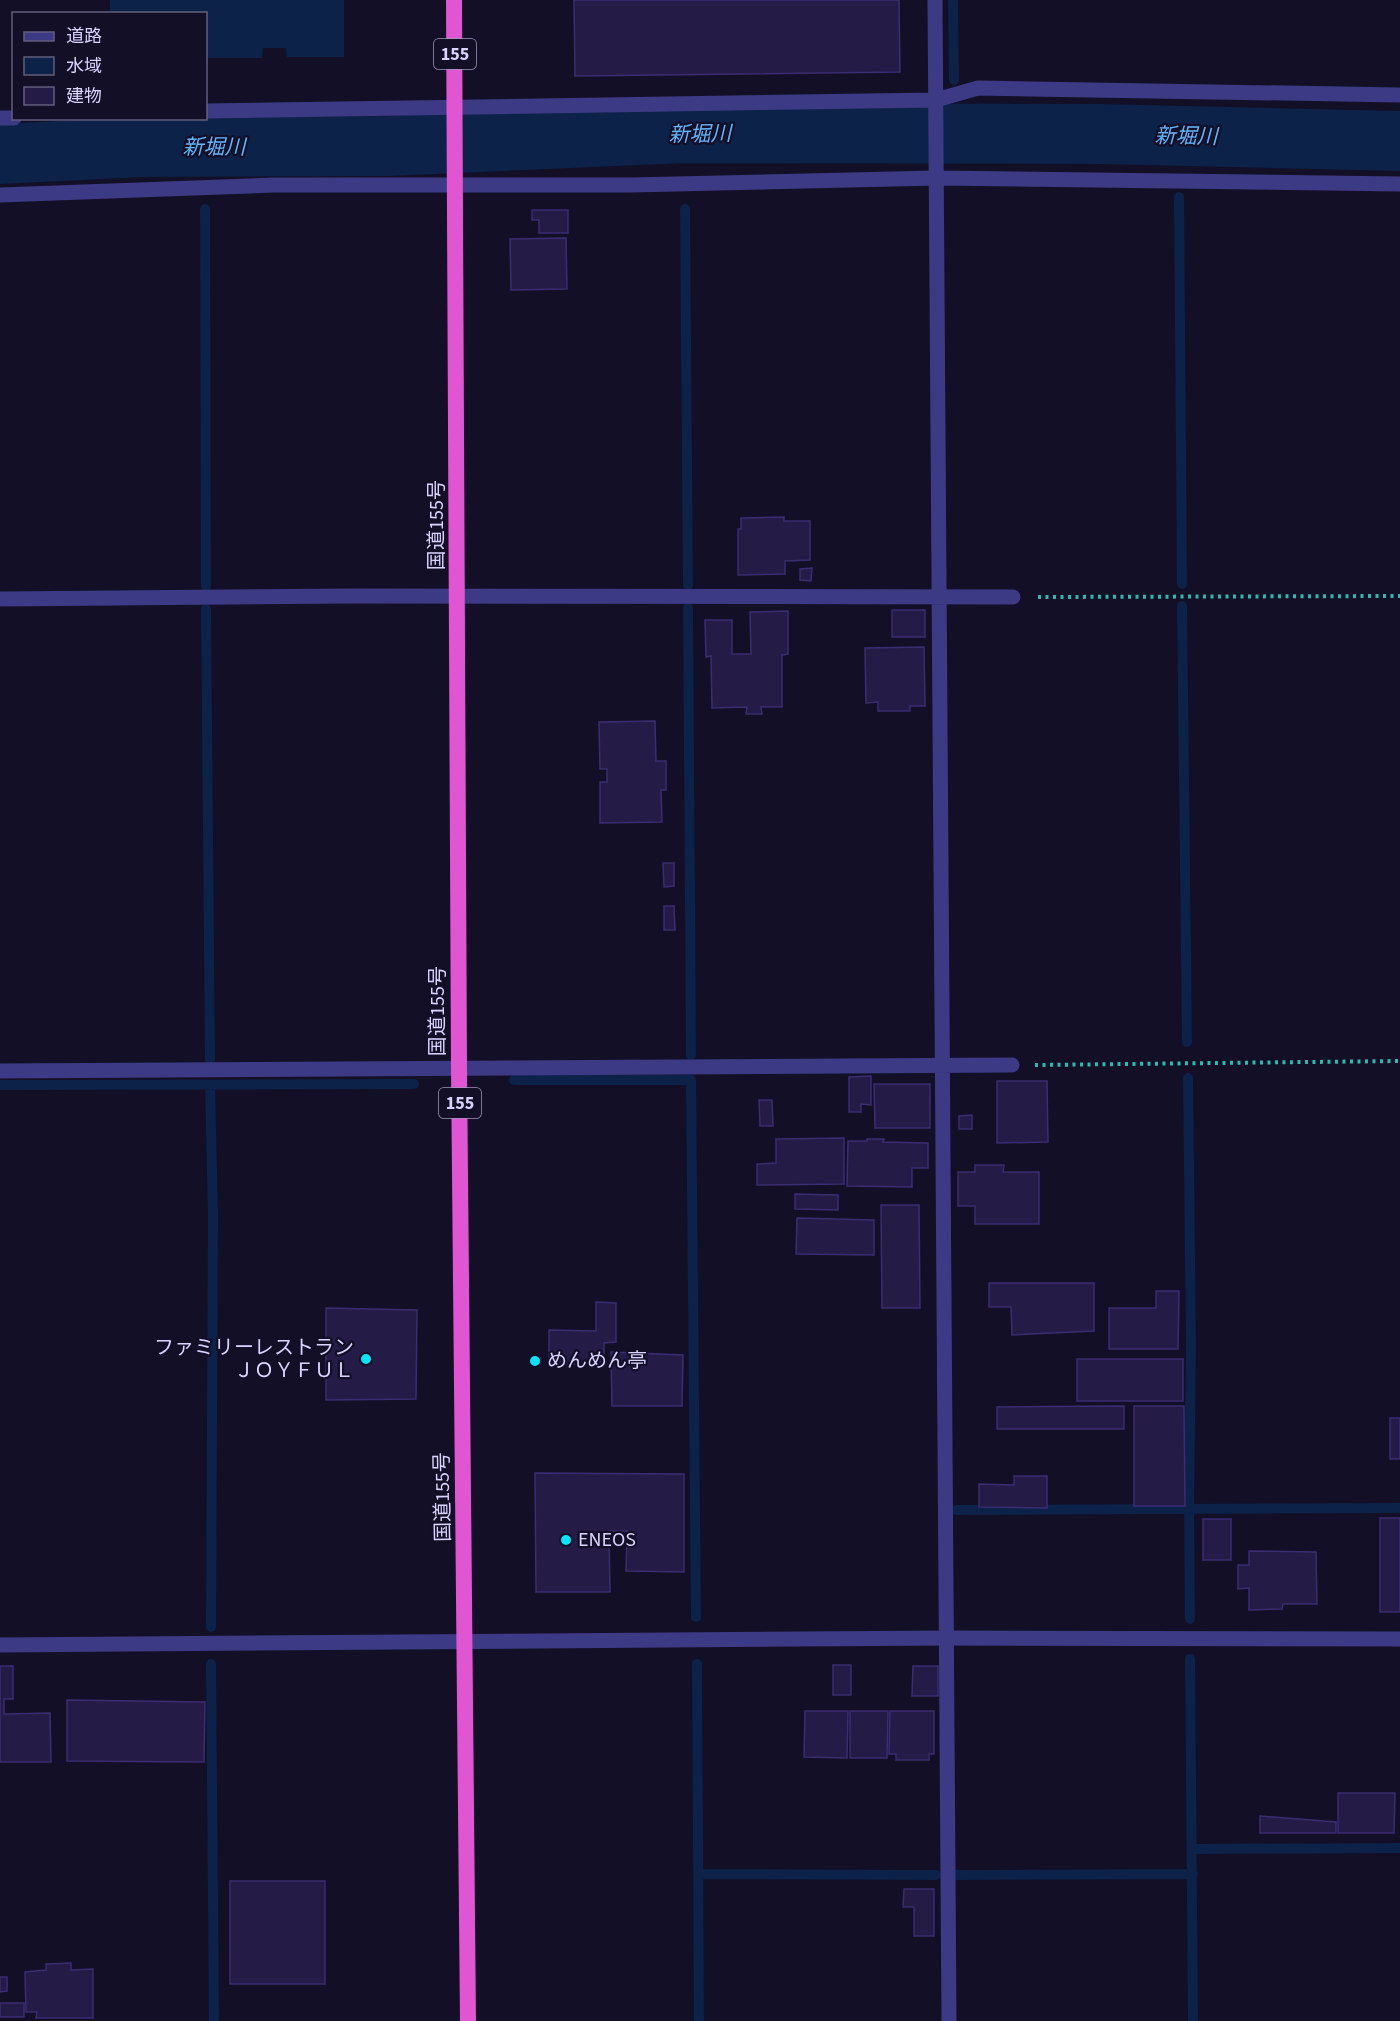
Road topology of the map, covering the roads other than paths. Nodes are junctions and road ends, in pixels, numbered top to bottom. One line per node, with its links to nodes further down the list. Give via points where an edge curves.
1 (454, 0): 5 (highway, 国道155号 / 155)
2 (935, 0): 4 (street)
3 (1400, 95): 4 (street, via 978,88)
4 (936, 104): 5 (street); 7 (street)
5 (456, 108): 6 (street); 9 (highway, 国道155号 / 155)
6 (207, 111)
7 (937, 178): 8 (street); 9 (street); 12 (street)
8 (1400, 184)
9 (456, 185): 10 (street, via 274,185); 11 (highway, 国道155号 / 155)
10 (0, 195)
11 (458, 597): 12 (street); 14 (street); 17 (highway, 国道155号 / 155)
12 (940, 597): 13 (street); 15 (street)
13 (1013, 597)
14 (0, 599)
15 (943, 1064): 16 (street); 17 (street); 19 (street)
16 (1012, 1065)
17 (459, 1068): 18 (street); 21 (highway, 国道155号 / 155)
18 (0, 1071)
19 (947, 1638): 20 (street); 21 (street); 24 (street)
20 (1400, 1639)
21 (466, 1642): 22 (street); 23 (highway, 国道155号 / 155)
22 (0, 1646)
23 (468, 2021)
24 (949, 2021)

